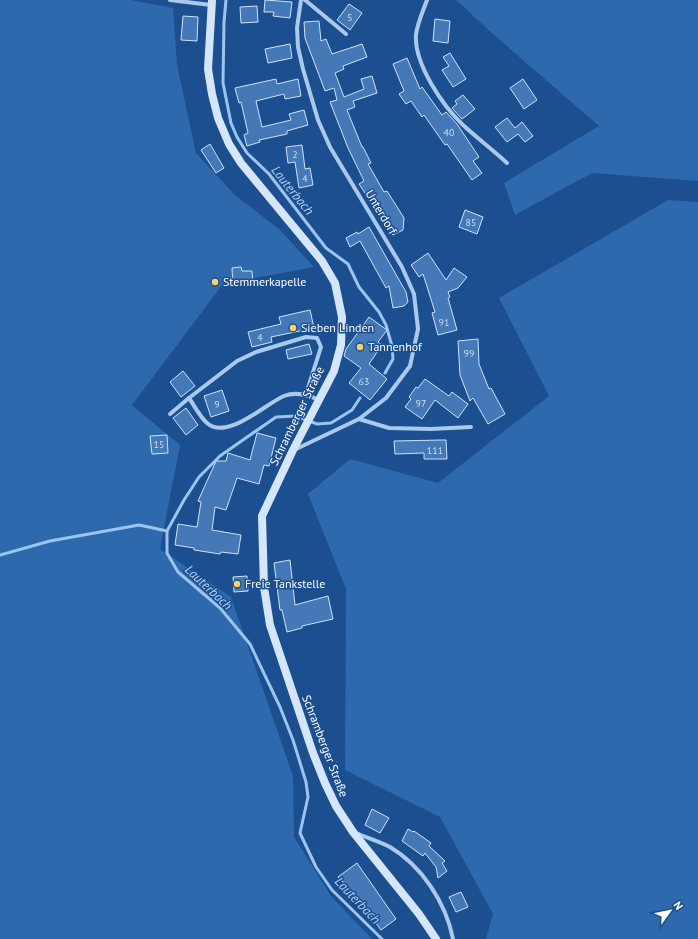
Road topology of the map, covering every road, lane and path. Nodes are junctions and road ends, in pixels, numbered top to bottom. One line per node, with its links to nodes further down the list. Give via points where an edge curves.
1 (170, 0): 5 (street, Schramberger Straße)
2 (301, 0): 12 (street, Unterdorf, via 297,28 298,47 322,130 400,262 414,294 418,329 410,366 386,398)
3 (305, 0): 6 (street)
4 (427, 0): 7 (street, via 416,34 416,48 423,70 462,124)
5 (211, 3): 10 (main road, Schramberger Straße, via 208,69 218,118 229,144 241,163 322,262 336,283 342,317 340,346 334,371)
6 (346, 34)
7 (507, 163)
8 (306, 394): 9 (street, via 285,395 239,423 219,428 207,423); 9 (street, via 321,347 317,338 306,337 256,352 237,361); 10 (street)
9 (189, 398): 11 (street)
10 (320, 400): 14 (main road, Schramberger Straße)
11 (170, 414)
12 (359, 419): 13 (street, via 389,428); 14 (street, Unterdorf)
13 (471, 427)
14 (293, 450): 15 (main road, Schramberger Straße, via 262,516 262,564 266,605 312,753 336,806)
15 (353, 832): 16 (main road, Schramberger Straße); 17 (street, via 390,847 414,865 438,896)
16 (436, 939)
17 (453, 939)

